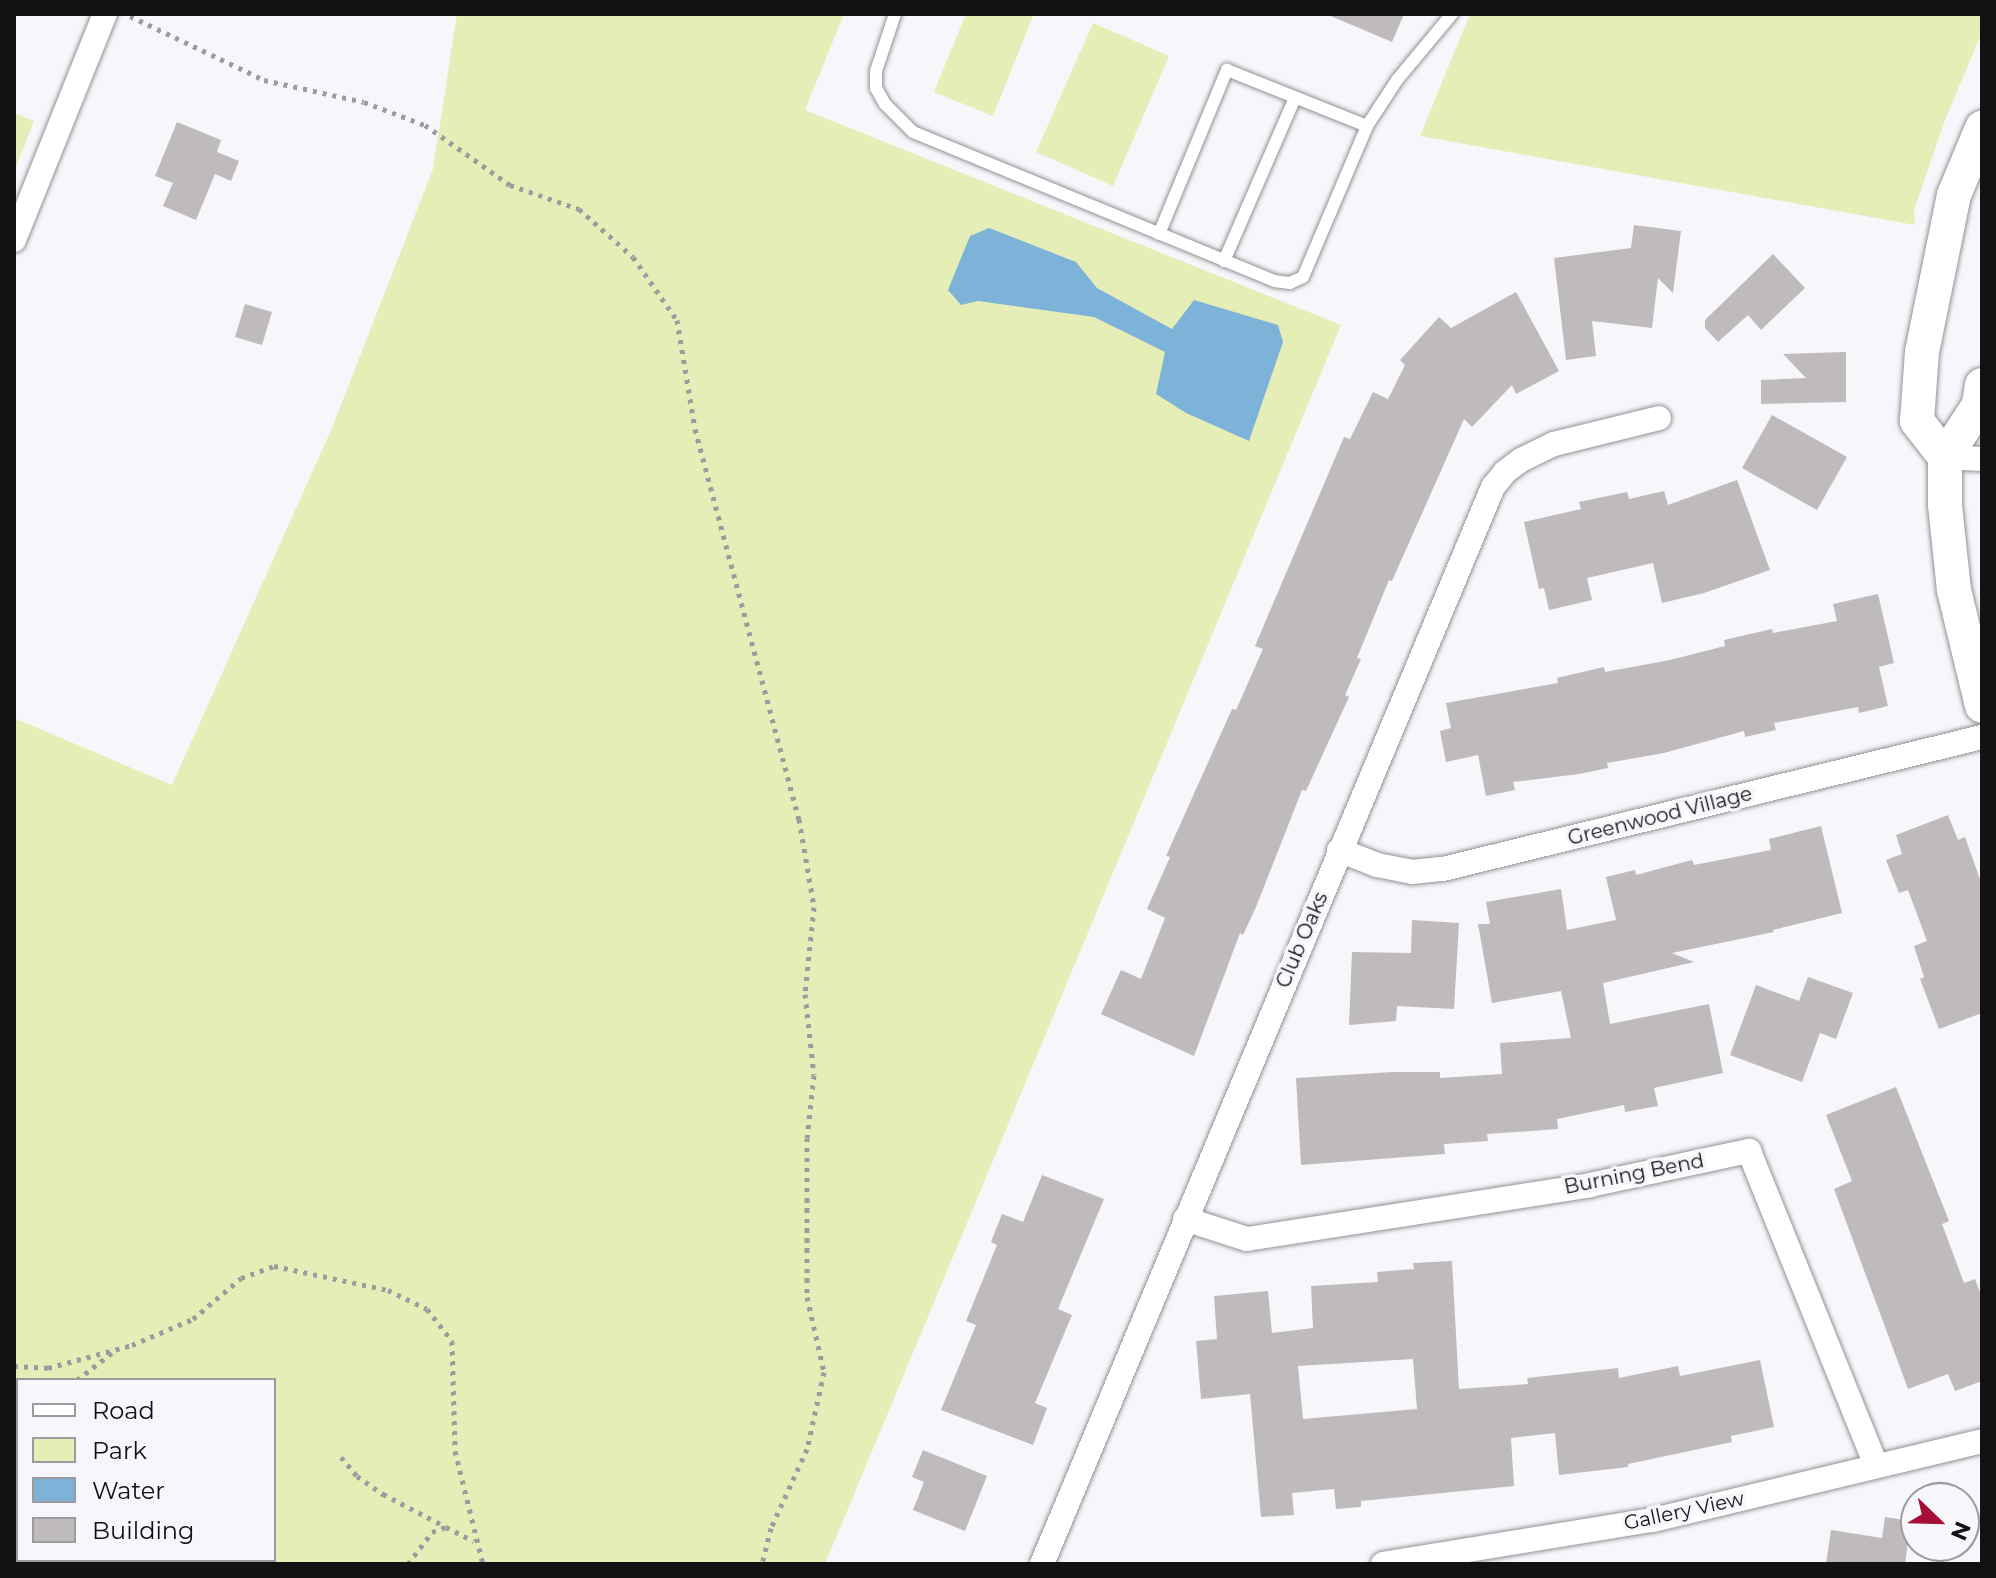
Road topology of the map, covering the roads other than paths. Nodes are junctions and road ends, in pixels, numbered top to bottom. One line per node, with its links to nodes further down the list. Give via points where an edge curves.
1 (105, 14): 8 (street)
2 (895, 14): 7 (lane, via 876,71 876,88 913,132)
3 (1452, 14): 5 (lane)
4 (1295, 98): 5 (lane); 7 (lane, via 1227,70); 9 (lane)
5 (1367, 126): 9 (lane, via 1303,277 1290,283 1274,281)
6 (1982, 128): 12 (street, via 1954,195 1922,352 1917,421)
7 (1159, 234): 9 (lane)
8 (14, 240)
9 (1224, 261)
10 (1982, 385): 12 (street, via 1979,405)
11 (1659, 418): 16 (street, Club Oaks, via 1554,444 1513,466 1493,487)
12 (1945, 457): 13 (street); 14 (street, via 1954,590)
13 (1982, 459)
14 (1982, 706)
15 (1982, 737): 16 (street, Greenwood Village, via 1443,869 1412,872)
16 (1339, 850): 17 (street, Club Oaks)
17 (1185, 1219): 19 (street, Burning Bend, via 1247,1239 1590,1185 1749,1151); 20 (street, Club Oaks)
18 (1982, 1441): 19 (street, Gallery View)
19 (1876, 1466): 21 (street, Gallery View, via 1653,1520)
20 (1042, 1564)
21 (1383, 1564)

